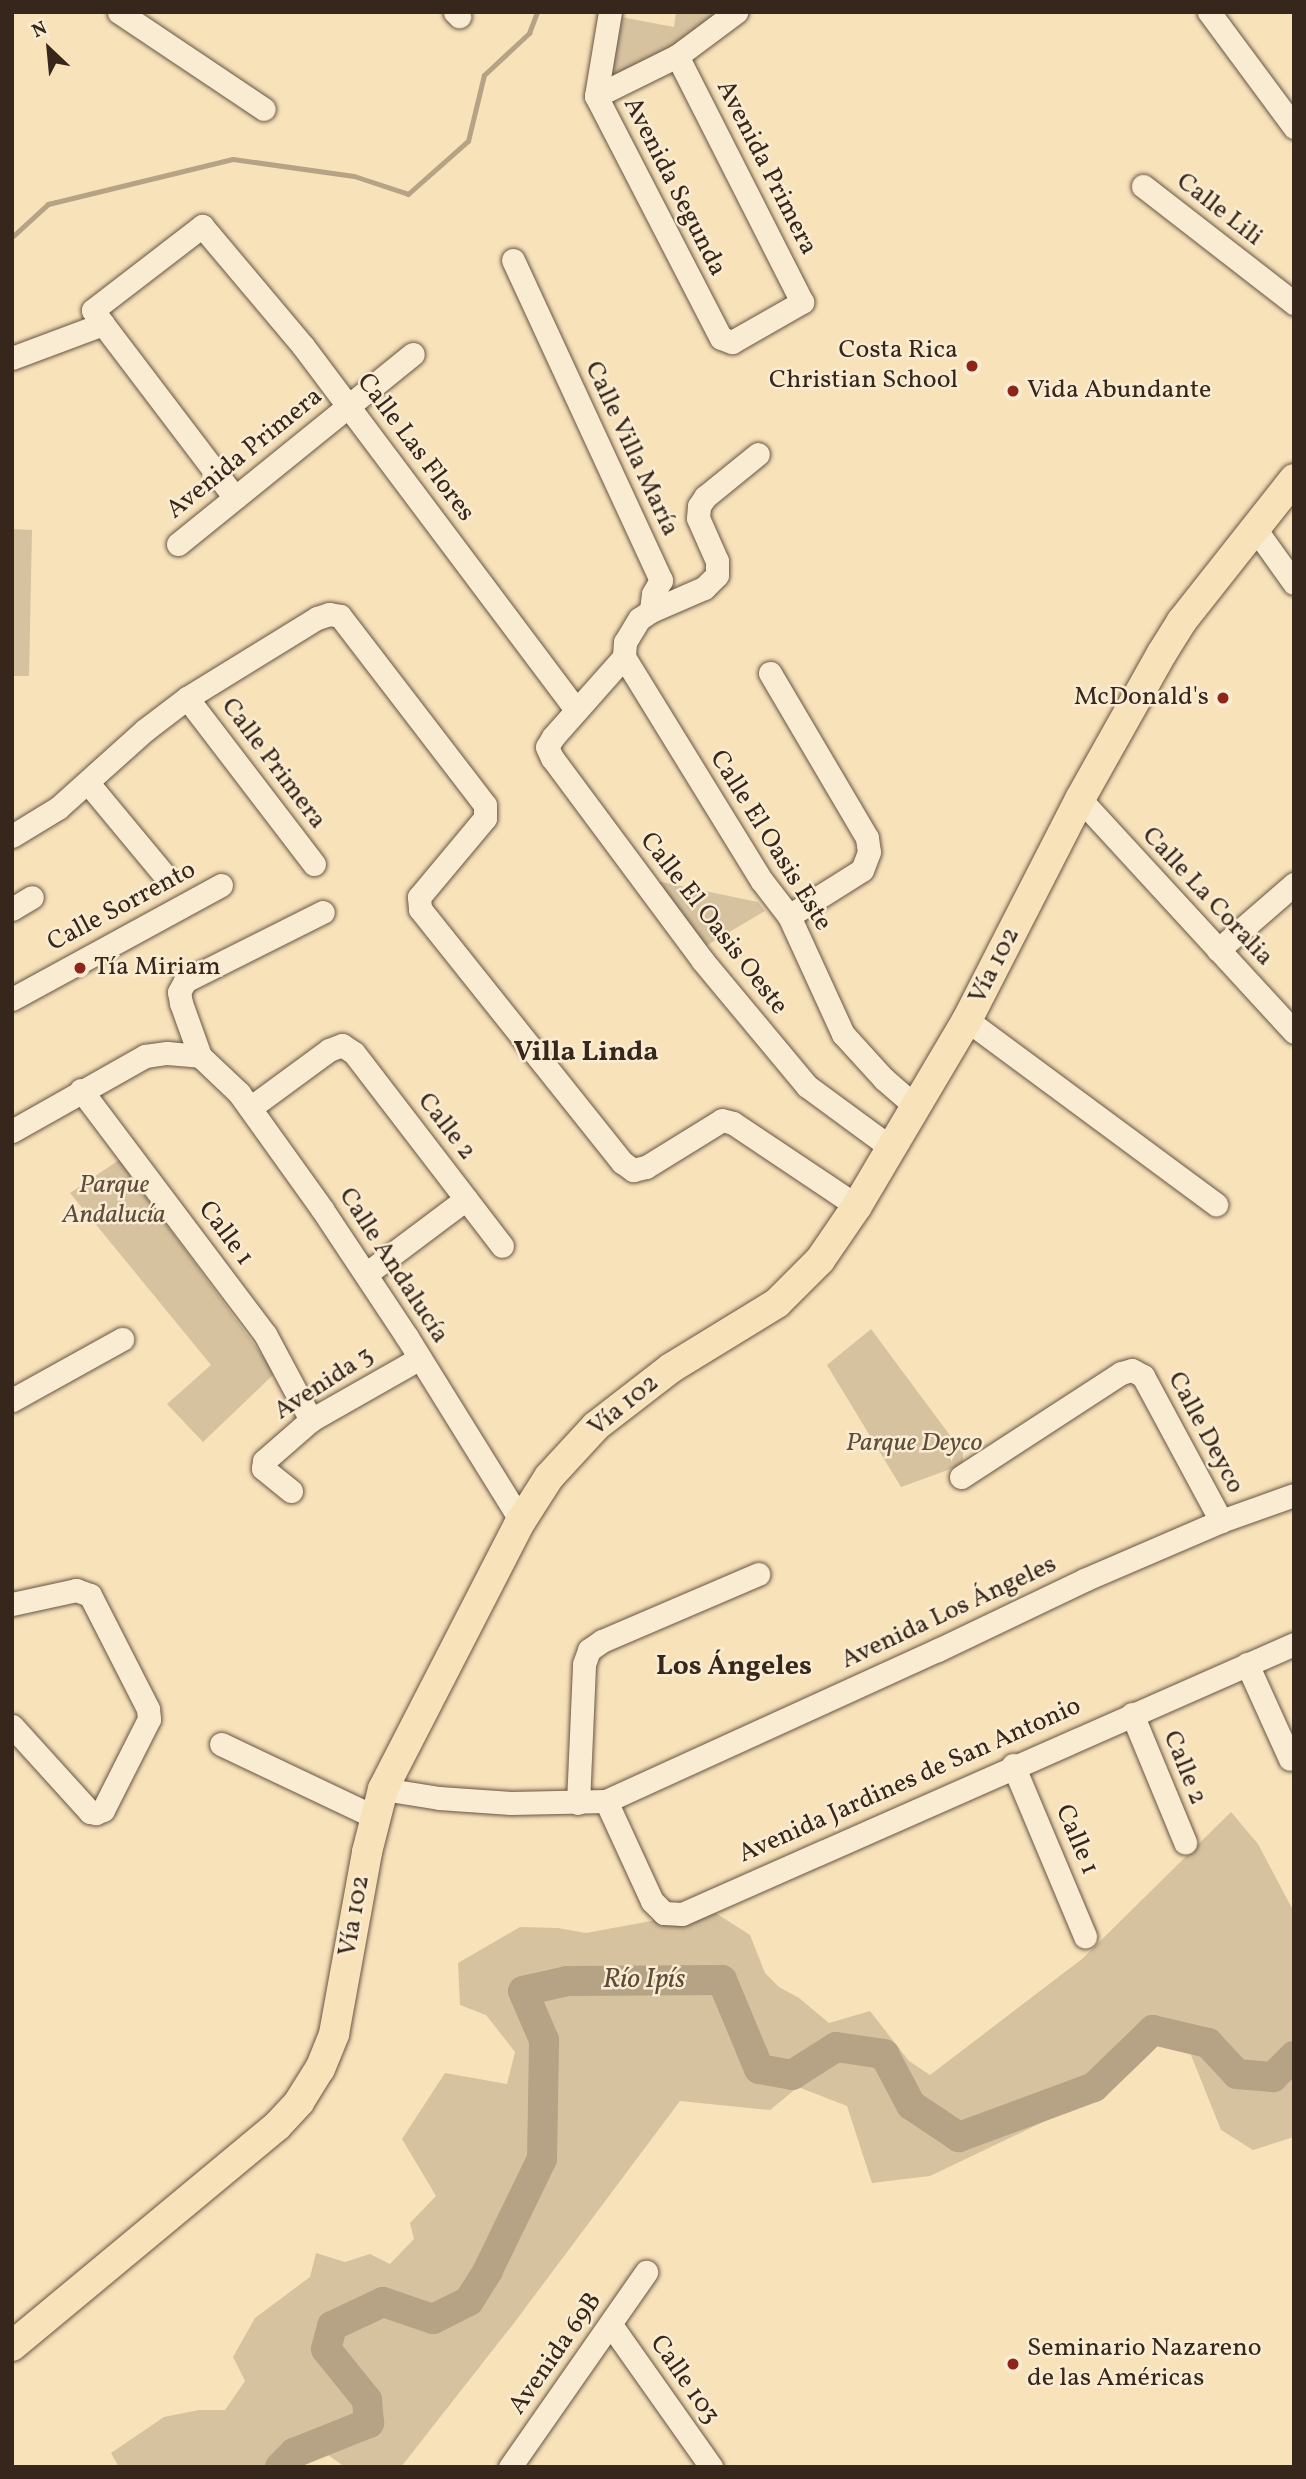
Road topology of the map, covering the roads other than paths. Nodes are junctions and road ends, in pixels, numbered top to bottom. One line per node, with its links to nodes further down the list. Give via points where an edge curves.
1 (119, 12): 7 (street)
2 (610, 12): 6 (street, Avenida Segunda)
3 (736, 12): 5 (street)
4 (1209, 12): 8 (street)
5 (677, 56): 6 (street); 13 (street, Avenida Primera, via 801,297 800,306)
6 (596, 96): 13 (street, Avenida Segunda)
7 (264, 109)
8 (1294, 127)
9 (1143, 186): 11 (street, Calle Lili)
10 (513, 260): 23 (street, Calle Villa María, via 662,580 653,594)
11 (1294, 303)
12 (103, 324): 15 (street); 16 (street, Calle Las Flores, via 93,310 202,226); 19 (street)
13 (724, 342)
14 (413, 355): 16 (street, Avenida Primera)
15 (12, 358)
16 (349, 406): 19 (street, Avenida Primera); 27 (street, Calle Las Flores)
17 (758, 454): 23 (street, via 699,506 698,518 717,561 717,575 704,589)
18 (1294, 479): 20 (main road, Vía 102)
19 (235, 498): 21 (street, Avenida Primera)
20 (1256, 530): 22 (street); 29 (main road, Vía 102, via 1182,621)
21 (178, 544)
22 (1294, 583)
23 (651, 611): 24 (street, Calle Villa María, via 639,619 625,642)
24 (624, 657): 27 (street); 38 (street, Calle El Oasis Este, via 762,881)
25 (770, 673): 38 (street, via 867,838 869,852 862,870)
26 (187, 698): 28 (street); 31 (street, Calle Primera); 51 (street, via 317,618 340,616 485,804 485,818 419,897 420,909 622,1162 633,1170 646,1167 722,1120)
27 (576, 710): 48 (street, Calle El Oasis Oeste, via 547,747 552,758 703,961 807,1086)
28 (88, 783): 30 (street); 32 (street)
29 (1080, 799): 39 (street, Calle La Coralia); 41 (main road, Vía 102)
30 (12, 836)
31 (314, 864)
32 (162, 872)
33 (1294, 884): 39 (street)
34 (221, 885): 40 (street, Calle Sorrento)
35 (32, 897): 36 (street)
36 (12, 909)
37 (323, 912): 43 (street, via 185,981 179,992 181,1003)
38 (789, 916): 45 (street, Calle El Oasis Este, via 843,1034)
39 (1218, 950): 42 (street, Calle La Coralia)
40 (12, 999)
41 (967, 1020): 45 (main road, Vía 102); 50 (street)
42 (1294, 1032)
43 (200, 1056): 44 (street, via 145,1056); 46 (street, Calle Andalucía)
44 (81, 1090): 47 (street); 57 (street, Calle 1, via 265,1334)
45 (915, 1106): 48 (main road, Vía 102)
46 (250, 1108): 49 (street, Calle 2, via 329,1049 342,1045 354,1053); 53 (street, Calle Andalucía)
47 (12, 1131)
48 (890, 1147): 51 (main road, Vía 102)
49 (466, 1199): 52 (street, Calle 2); 53 (street)
50 (1216, 1204)
51 (857, 1206): 61 (main road, Vía 102, via 820,1260 777,1303 671,1368 596,1426 549,1477)
52 (502, 1246)
53 (366, 1274): 55 (street, Calle Andalucía)
54 (122, 1339): 56 (street)
55 (420, 1358): 57 (street, Avenida 3); 61 (street, Calle Andalucía)
56 (12, 1400)
57 (310, 1420): 59 (street, Avenida 3, via 262,1464)
58 (961, 1477): 62 (street, Calle Deyco, via 1132,1370 1143,1376)
59 (291, 1491)
60 (1294, 1495): 62 (street, Avenida Los Ángeles)
61 (521, 1521): 73 (main road, Vía 102)
62 (1220, 1521): 72 (street, Avenida Los Ángeles)
63 (758, 1574): 74 (street, via 589,1650 584,1664)
64 (12, 1604): 68 (street, via 76,1590 90,1595 149,1719 103,1810 96,1813 90,1812)
65 (1294, 1644): 66 (street, Avenida Jardines de San Antonio)
66 (1247, 1664): 67 (street, Avenida Jardines de San Antonio); 70 (street)
67 (1132, 1714): 71 (street, Avenida Jardines de San Antonio); 75 (street, Calle 2)
68 (12, 1726)
69 (221, 1744): 73 (street, Avenida Los Ángeles)
70 (1290, 1759)
71 (1013, 1765): 72 (street, Avenida Jardines de San Antonio, via 682,1914 664,1913 652,1901); 76 (street, Calle 1)
72 (606, 1801): 74 (street, Avenida Los Ángeles)
73 (379, 1803): 74 (street, Avenida Los Ángeles, via 439,1798); 79 (main road, Vía 102, via 334,2034 320,2069 299,2102 277,2126)
74 (578, 1803)
75 (1185, 1842)
76 (1085, 1936)
77 (646, 2272): 78 (street, Avenida 69B)
78 (611, 2325): 80 (street, Avenida 69B); 81 (street, Calle 103)
79 (12, 2346)
80 (510, 2467)
81 (710, 2467)

